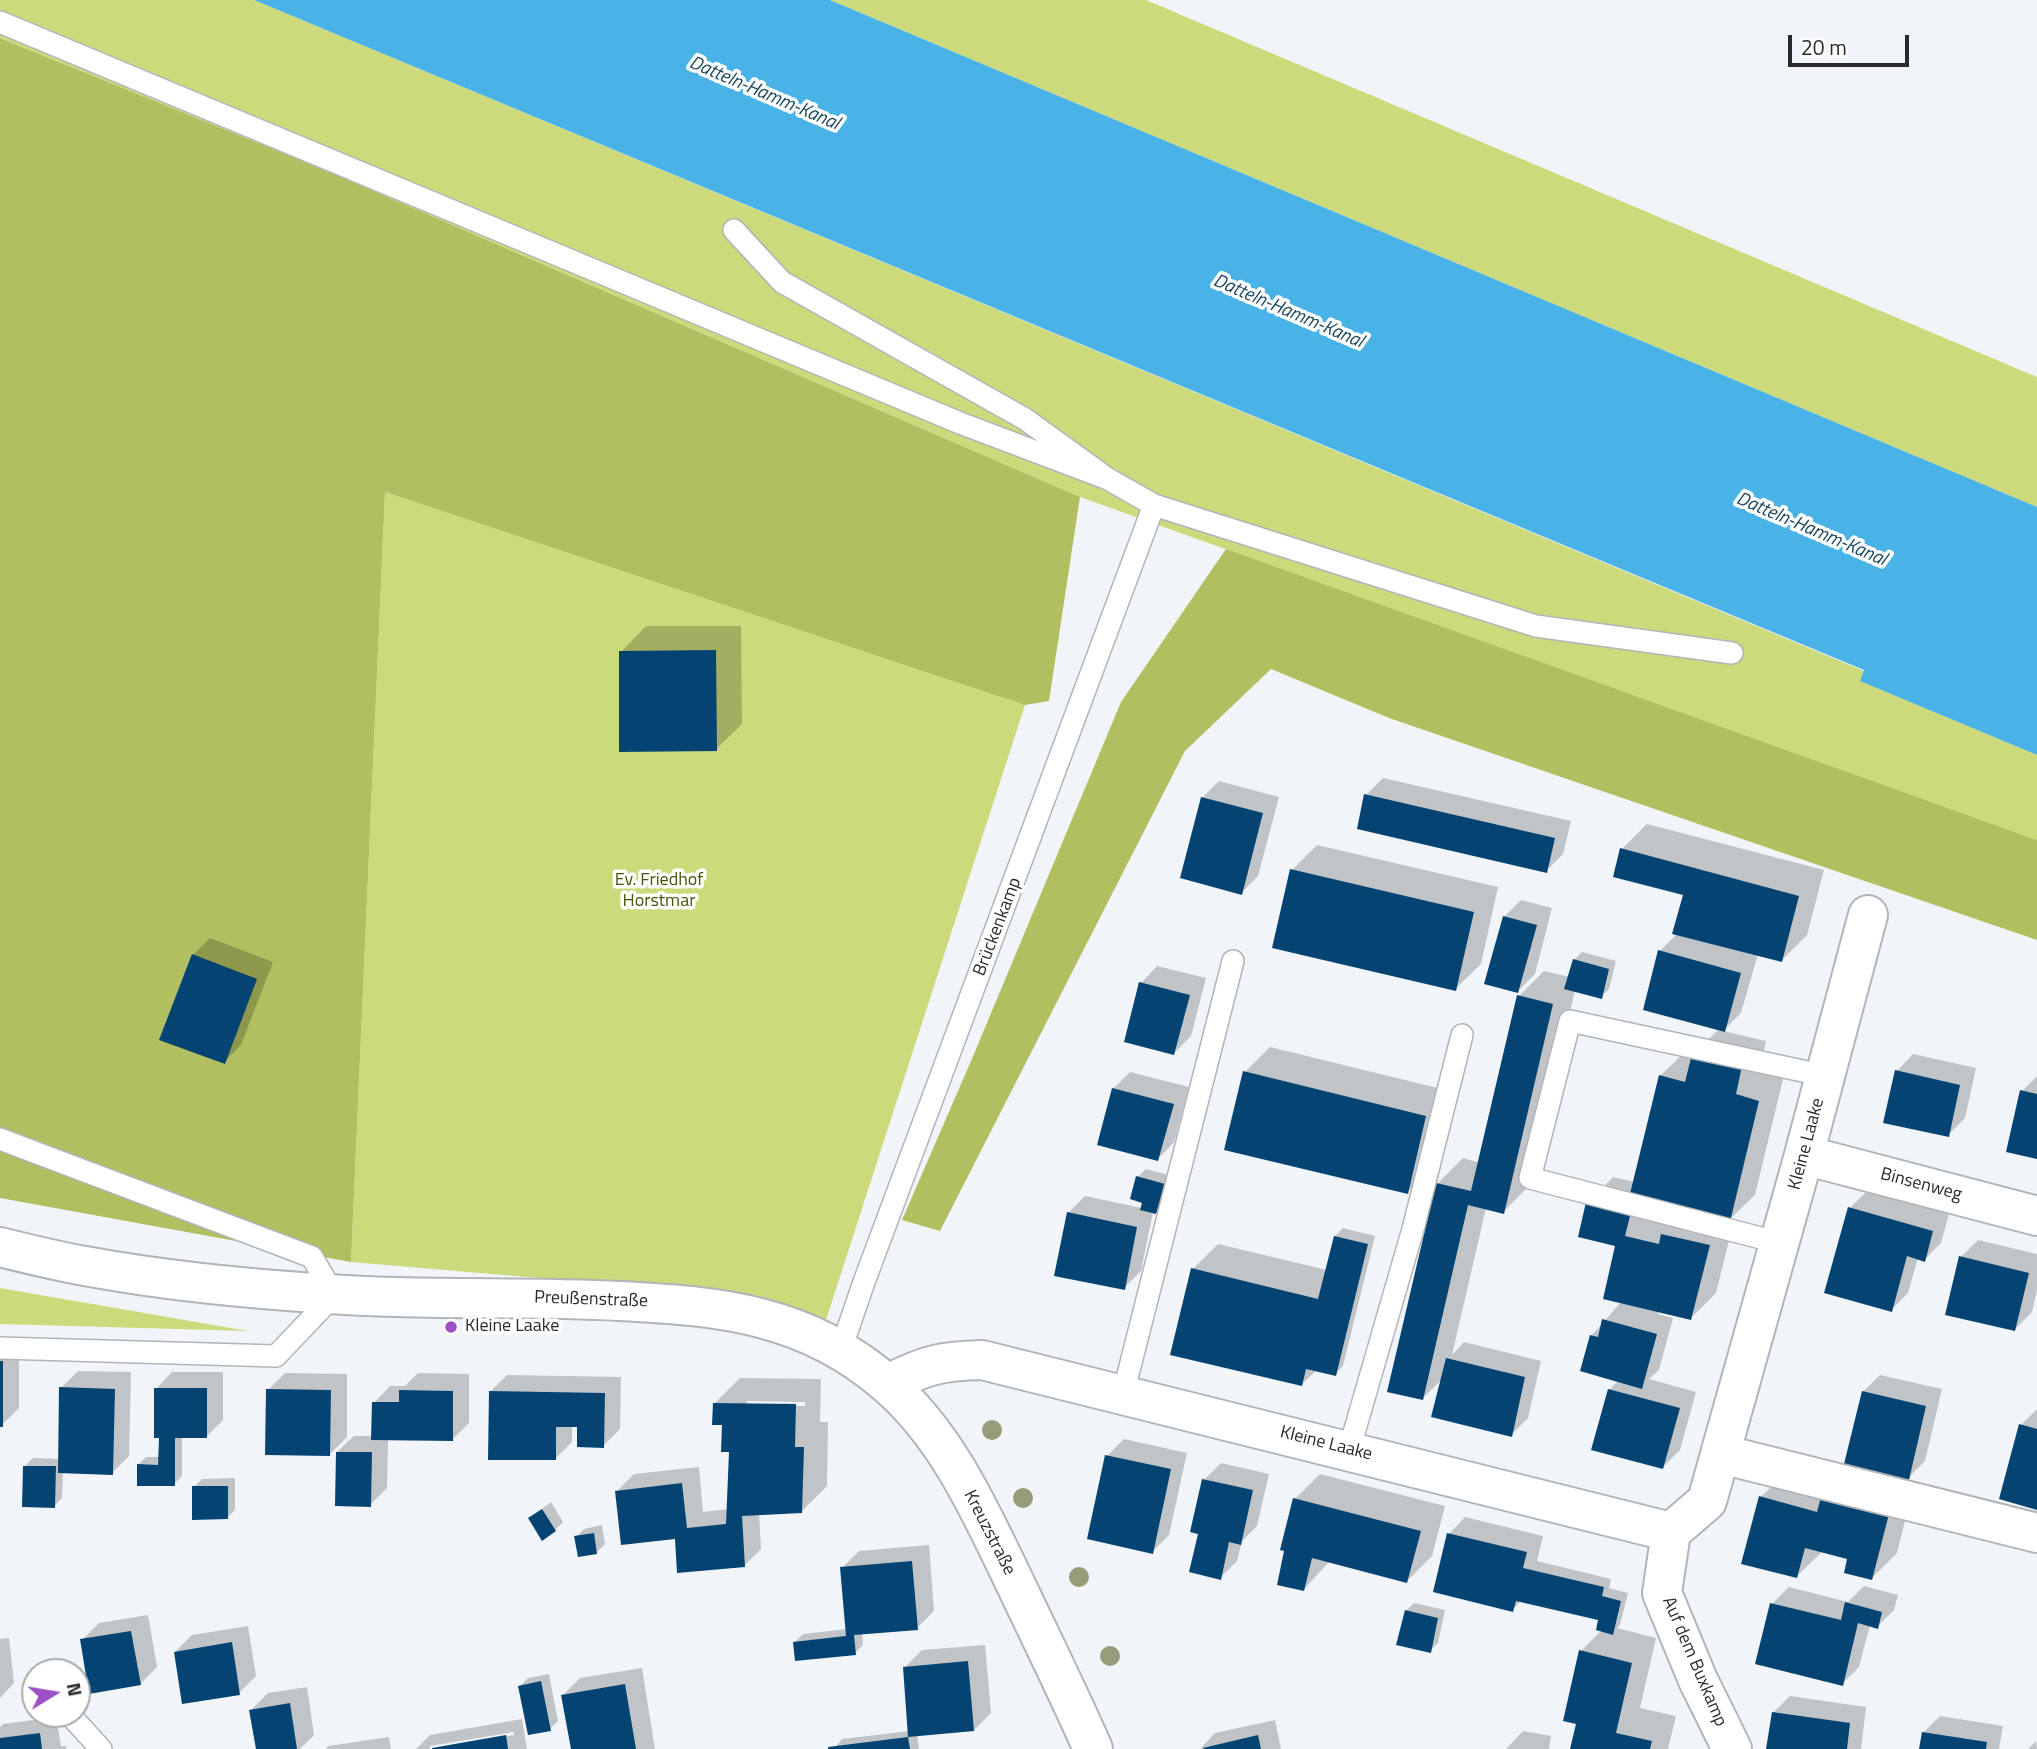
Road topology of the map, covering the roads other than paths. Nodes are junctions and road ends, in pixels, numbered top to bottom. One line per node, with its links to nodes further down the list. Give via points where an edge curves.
1 (0, 22): 3 (lane, via 961,422)
2 (734, 230): 3 (lane, via 782,282 1025,419)
3 (1108, 478): 4 (lane)
4 (1154, 505): 5 (lane, via 1536,626); 17 (lane, Brückenkamp)
5 (1732, 653)
6 (1868, 915): 9 (street, Kleine Laake)
7 (1233, 961): 19 (lane)
8 (1462, 1035): 20 (lane, via 1413,1229)
9 (1826, 1076): 11 (street, Kleine Laake); 13 (lane, via 1570,1021 1530,1178)
10 (0, 1139): 15 (lane, via 312,1257)
11 (1804, 1155): 12 (street, Binsenweg); 13 (street, Kleine Laake)
12 (2037, 1216)
13 (1780, 1243): 21 (street, Kleine Laake)
14 (0, 1247): 15 (street, Preußenstraße, via 86,1266 211,1284)
15 (334, 1295): 16 (lane, via 276,1356); 17 (street, Preußenstraße, via 582,1299 716,1307 785,1324)
16 (0, 1348)
17 (841, 1349): 18 (street, Kreuzstraße)
18 (888, 1384): 19 (street, Kleine Laake, via 921,1367 982,1360); 26 (street, Kreuzstraße, via 925,1423 956,1468)
19 (1123, 1394): 20 (street, Kleine Laake)
20 (1349, 1450): 22 (street, Kleine Laake)
21 (1721, 1454): 22 (street, Kleine Laake, via 1707,1501); 23 (street)
22 (1671, 1532): 27 (street, Auf dem Buxkamp, via 1662,1593)
23 (2037, 1533)
24 (82, 1728): 25 (lane)
25 (101, 1749)
26 (1093, 1749)
27 (1732, 1749)

